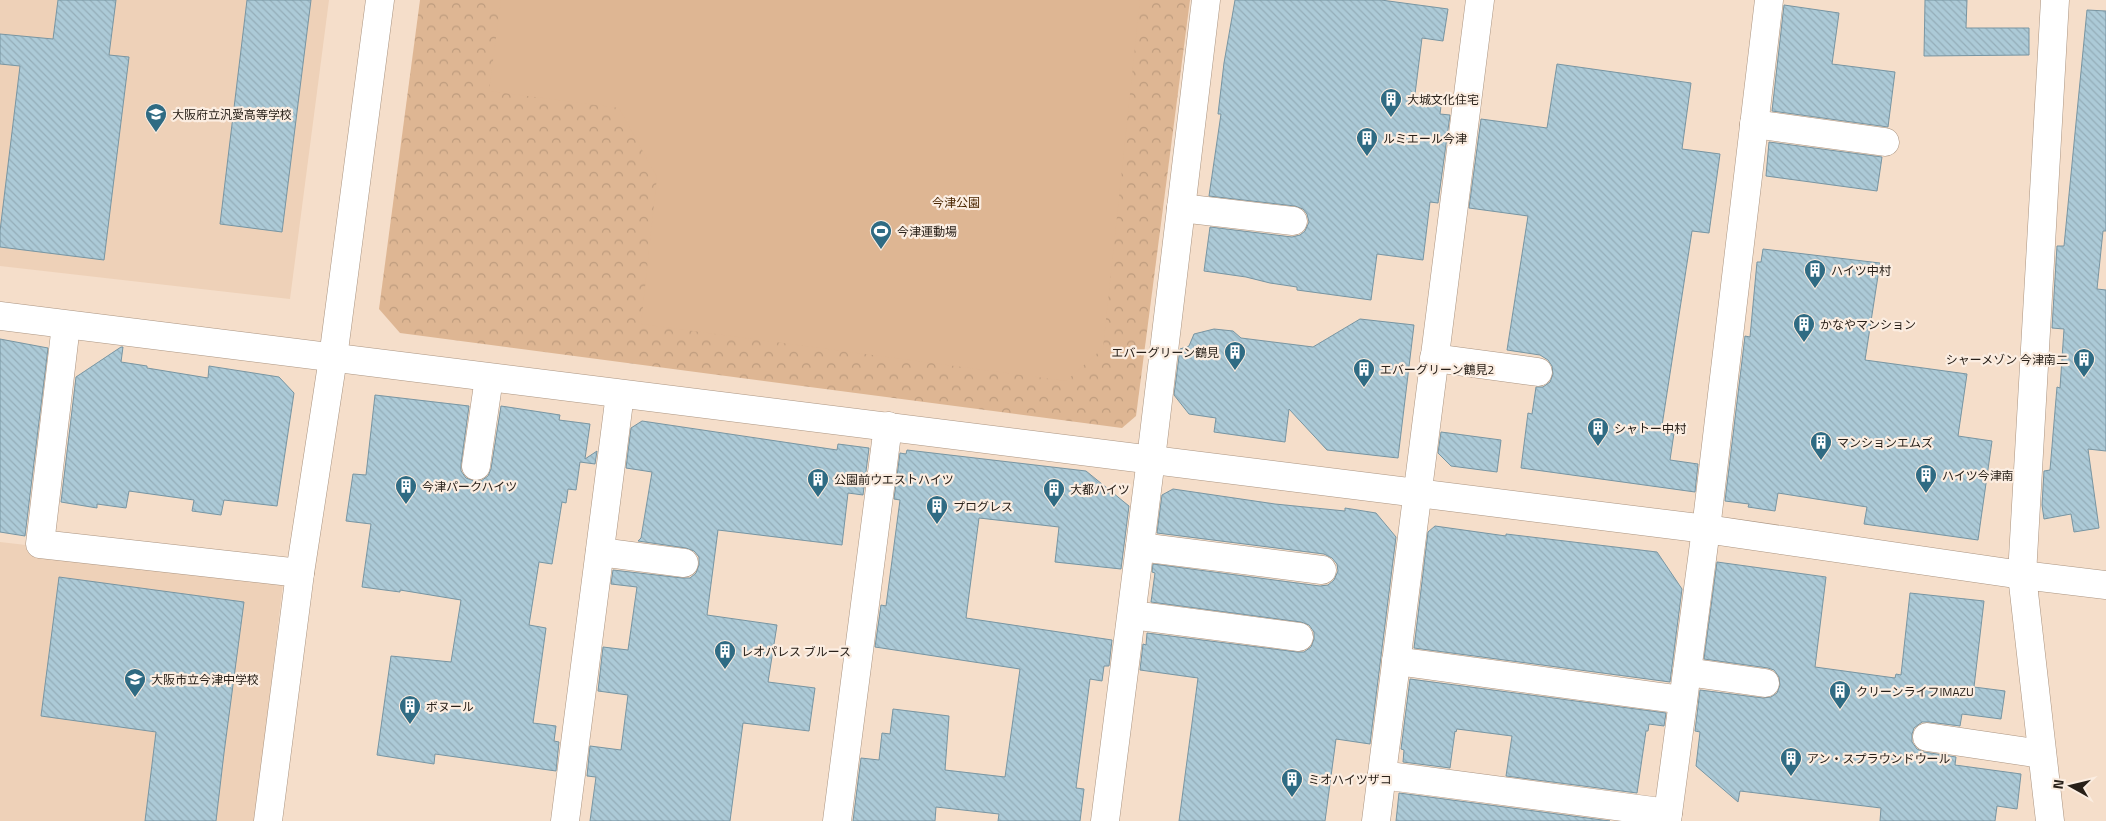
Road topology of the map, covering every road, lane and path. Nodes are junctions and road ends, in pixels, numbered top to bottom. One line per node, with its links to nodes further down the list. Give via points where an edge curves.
1 (380, 0): 12 (street)
2 (1206, 0): 8 (street)
3 (1480, 0): 13 (street)
4 (1769, 0): 6 (street)
5 (2055, 0): 27 (street)
6 (1754, 124): 7 (street); 21 (street)
7 (1885, 142)
8 (1182, 208): 9 (street); 18 (street)
9 (1293, 220)
10 (0, 316): 11 (street)
11 (66, 325): 12 (street); 26 (street, via 40,544)
12 (334, 358): 15 (street); 26 (street)
13 (1434, 358): 14 (street); 20 (street)
14 (1538, 372)
15 (489, 378): 16 (street); 19 (street)
16 (620, 394): 17 (street); 23 (street)
17 (888, 426): 18 (street); 41 (street)
18 (1151, 459): 20 (street); 22 (street)
19 (476, 466)
20 (1417, 493): 21 (street); 31 (street)
21 (1706, 529): 27 (street); 32 (street)
22 (1140, 547): 25 (street); 29 (street)
23 (600, 552): 24 (street); 40 (street)
24 (684, 563)
25 (1322, 570)
26 (300, 573): 39 (street)
27 (2022, 575): 28 (street); 36 (street)
28 (2106, 585)
29 (1132, 615): 30 (street); 42 (street)
30 (1298, 638)
31 (1396, 661): 34 (street); 37 (street)
32 (1687, 672): 33 (street); 34 (street)
33 (1765, 683)
34 (1683, 700): 38 (street)
35 (1926, 738): 36 (street)
36 (2042, 754): 44 (street)
37 (1382, 775): 38 (street); 43 (street)
38 (1667, 817)
39 (268, 821)
40 (565, 821)
41 (837, 821)
42 (1105, 821)
43 (1376, 821)
44 (2050, 821)

